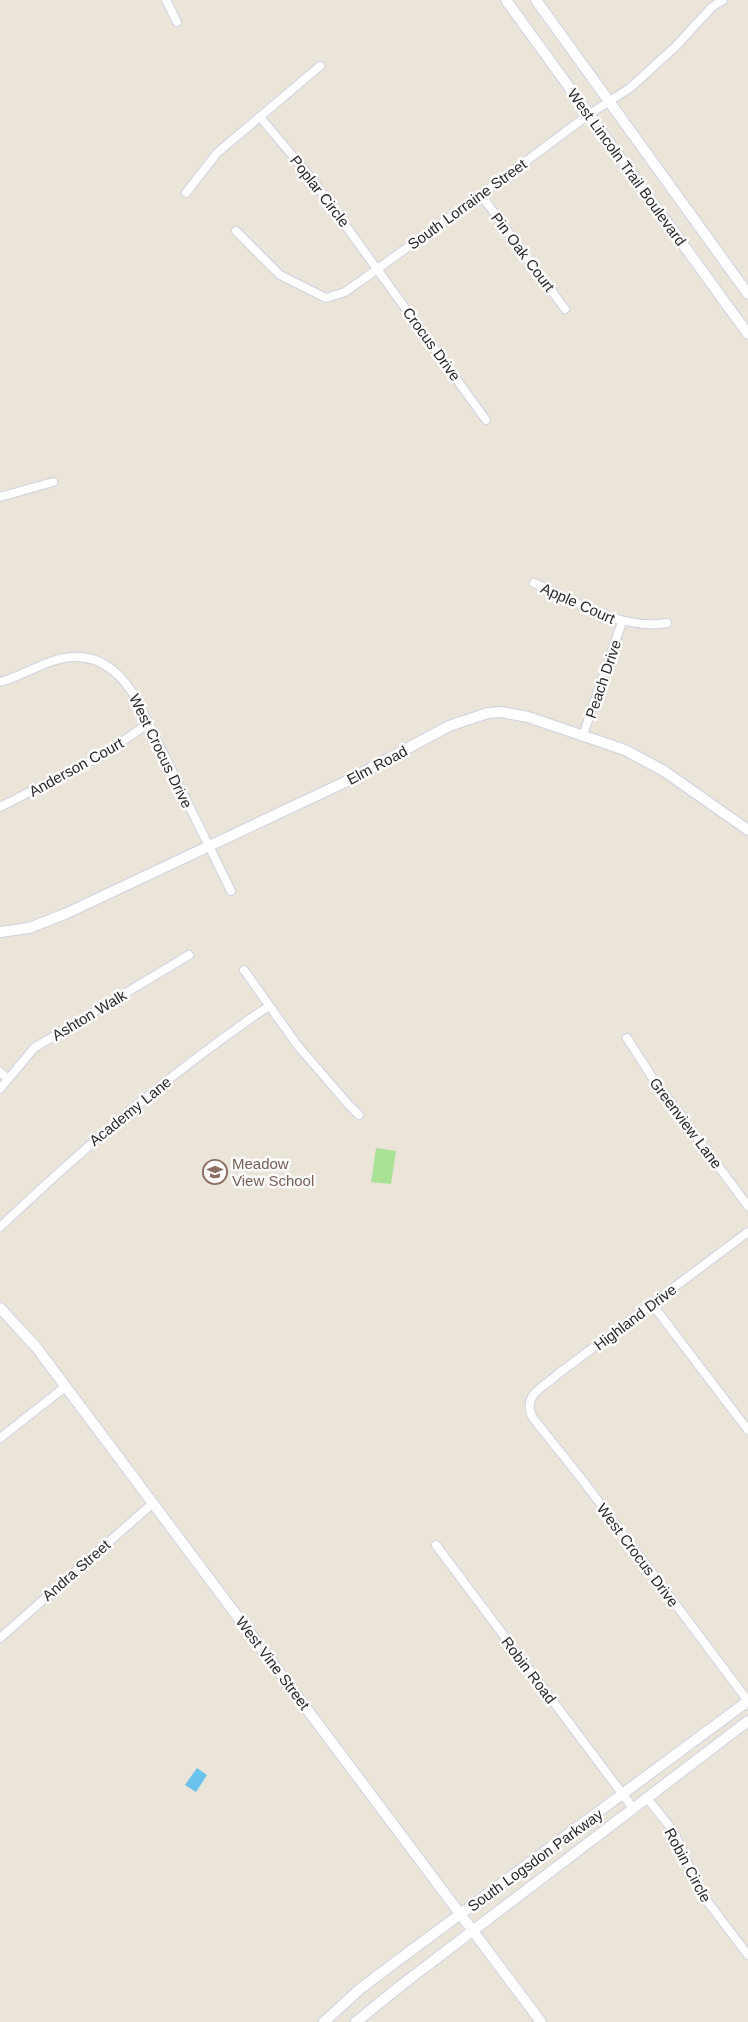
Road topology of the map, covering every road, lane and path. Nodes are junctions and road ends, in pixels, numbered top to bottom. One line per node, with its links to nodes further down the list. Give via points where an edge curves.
1 (166, 0): 6 (street)
2 (506, 0): 9 (main road, West Lincoln Trail Boulevard)
3 (536, 0): 8 (main road, West Lincoln Trail Boulevard)
4 (723, 0): 5 (street, South Lorraine Street)
5 (709, 3): 8 (street, South Lorraine Street, via 657,64)
6 (177, 22)
7 (320, 66): 10 (street)
8 (609, 102): 9 (street, South Lorraine Street); 15 (main road, West Lincoln Trail Boulevard)
9 (588, 115): 12 (street, South Lorraine Street); 17 (main road, West Lincoln Trail Boulevard)
10 (260, 117): 11 (street, via 217,153); 14 (street, Poplar Circle, via 312,179)
11 (186, 194)
12 (481, 195): 14 (street, South Lorraine Street); 16 (street, Pin Oak Court)
13 (236, 231): 14 (street, South Lorraine Street, via 280,275 326,298 345,292)
14 (377, 268): 18 (street, Crocus Drive)
15 (748, 294)
16 (565, 309)
17 (748, 334)
18 (486, 420)
19 (53, 482): 20 (street)
20 (0, 497)
21 (534, 583): 22 (street, Apple Court)
22 (622, 622): 23 (street, Apple Court, via 655,626); 26 (street, Peach Drive)
23 (666, 623)
24 (0, 682): 25 (street, West Crocus Drive, via 66,658 95,660 113,669 128,684)
25 (149, 723): 27 (street, Anderson Court, via 101,756); 29 (street, West Crocus Drive)
26 (583, 735): 28 (main road, Elm Road, via 625,750 655,766); 29 (main road, Elm Road, via 515,714 501,712 475,716 449,726 345,782)
27 (0, 807)
28 (748, 830)
29 (208, 845): 30 (street, West Crocus Drive); 31 (main road, Elm Road, via 41,924)
30 (231, 891)
31 (0, 932)
32 (189, 955): 37 (street, Ashton Walk, via 34,1048)
33 (244, 970): 34 (street)
34 (269, 1006): 39 (street, via 298,1046); 41 (street, Academy Lane, via 110,1126)
35 (627, 1038): 40 (street, Greenview Lane, via 652,1078)
36 (0, 1072): 37 (street)
37 (8, 1079): 38 (street, Ashton Walk)
38 (0, 1089)
39 (359, 1114)
40 (748, 1206)
41 (0, 1226)
42 (748, 1232): 43 (street, Highland Drive)
43 (652, 1304): 46 (street, Highland Drive, via 558,1374 532,1396); 47 (street)
44 (0, 1308): 45 (main road, West Vine Street, via 36,1347)
45 (66, 1387): 48 (street); 49 (main road, West Vine Street)
46 (529, 1407): 52 (street, West Crocus Drive, via 534,1418)
47 (748, 1430)
48 (0, 1438)
49 (153, 1503): 51 (street, Andra Street); 57 (main road, West Vine Street)
50 (436, 1545): 54 (street, Robin Road)
51 (0, 1638)
52 (748, 1701): 54 (main road, South Logsdon Parkway)
53 (748, 1721): 55 (main road, South Logsdon Parkway)
54 (624, 1794): 56 (street, Robin Road); 57 (main road, South Logsdon Parkway)
55 (647, 1798): 56 (main road, South Logsdon Parkway); 59 (street, Robin Circle, via 674,1832 701,1893)
56 (633, 1808): 58 (main road, South Logsdon Parkway)
57 (461, 1915): 58 (main road, West Vine Street); 60 (main road, South Logsdon Parkway, via 367,1984)
58 (473, 1931): 61 (main road, South Logsdon Parkway); 62 (main road, West Vine Street)
59 (748, 1956)
60 (324, 2022)
61 (356, 2022)
62 (541, 2022)

